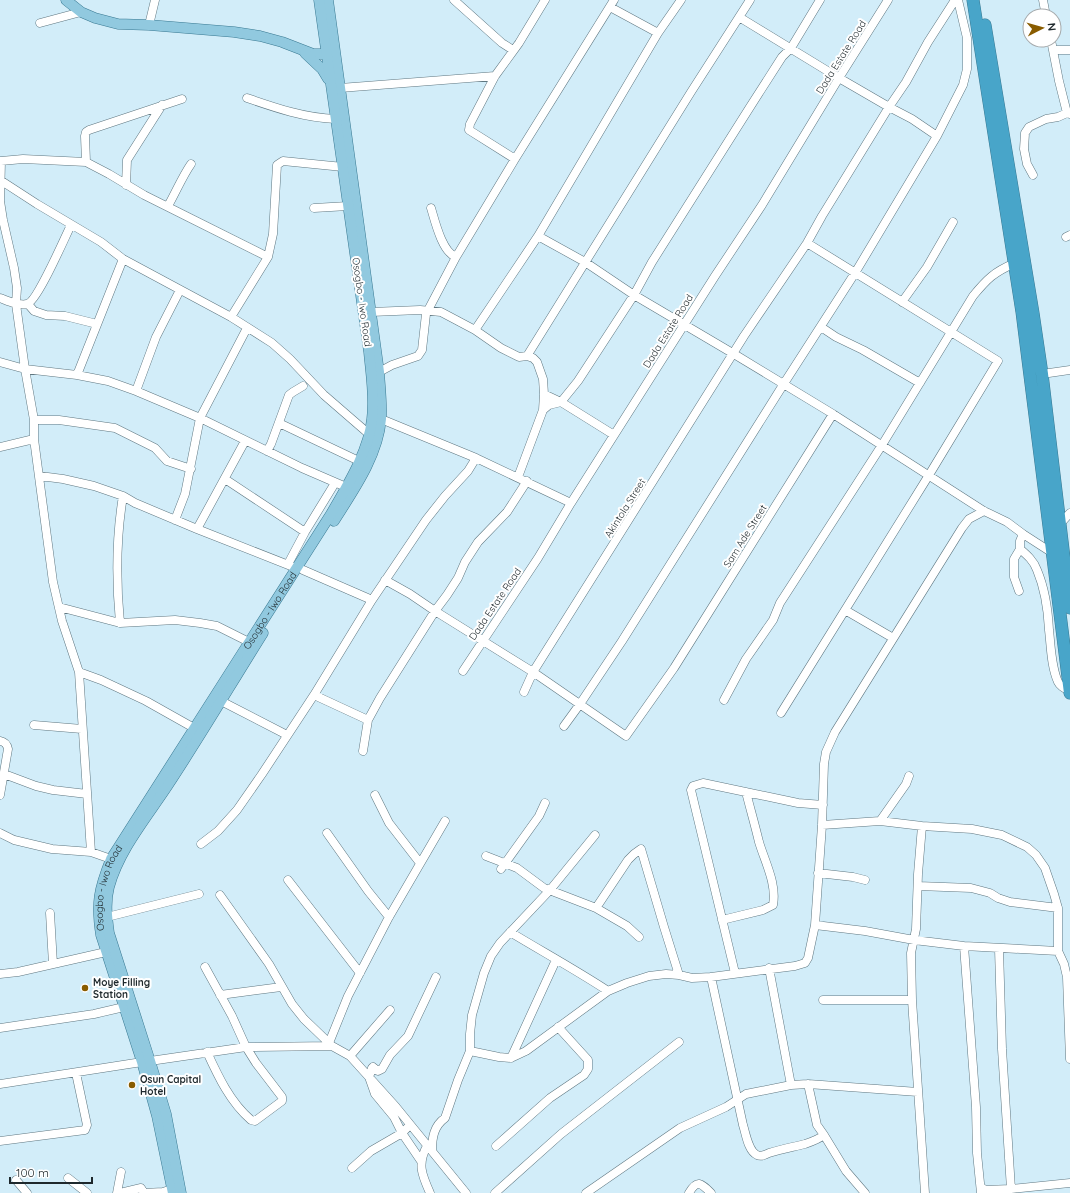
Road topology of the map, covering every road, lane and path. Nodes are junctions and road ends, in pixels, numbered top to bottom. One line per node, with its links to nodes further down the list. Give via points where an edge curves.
1 (66, 0): 16 (main road)
2 (155, 0): 19 (street)
3 (319, 0): 26 (main road, Osogbo - Iwo Road)
4 (328, 0): 26 (main road, Osogbo - Iwo Road)
5 (454, 0): 22 (street)
6 (545, 0): 22 (street)
7 (681, 0): 20 (street)
8 (750, 0): 17 (street)
9 (820, 0): 21 (street)
10 (888, 0): 28 (street, Dada Estate Road)
11 (954, 0): 33 (street, Akintola Street)
12 (958, 0): 36 (street, via 967,38 967,69 963,85)
13 (973, 0): 58 (highway)
14 (981, 0): 81 (highway)
15 (612, 4): 20 (street); 38 (street)
16 (80, 12): 18 (street); 19 (main road, via 118,24)
17 (739, 17): 21 (street); 57 (street)
18 (40, 23)
19 (149, 25): 25 (main road, via 260,36)
20 (658, 32): 52 (street)
21 (790, 48): 28 (street); 61 (street, via 652,262)
22 (513, 50): 27 (street)
23 (1053, 50): 24 (street); 34 (street)
24 (1070, 50)
25 (304, 51): 26 (main road); 29 (main road)
26 (331, 54): 29 (main road, Osogbo - Iwo Road)
27 (495, 76): 29 (street); 38 (street, via 469,130)
28 (839, 78): 33 (street); 70 (street, Dada Estate Road, via 762,205)
29 (335, 87): 35 (main road, Osogbo - Iwo Road); 67 (main road, Osogbo - Iwo Road)
30 (247, 98): 35 (street, via 280,109)
31 (182, 99): 32 (street)
32 (162, 105): 39 (street, via 86,132); 44 (street, via 127,160)
33 (889, 107): 36 (street); 53 (street, Akintola Street)
34 (1068, 113): 42 (street, via 1046,119 1029,127 1025,133 1024,149 1027,164)
35 (336, 119): 41 (main road, Osogbo - Iwo Road)
36 (937, 136): 59 (street)
37 (0, 158): 39 (street); 43 (street)
38 (515, 158): 55 (street)
39 (86, 162): 44 (street)
40 (191, 164): 46 (street)
41 (343, 167): 47 (main road, Osogbo - Iwo Road); 54 (street, via 283,161 277,165 273,234)
42 (1033, 175)
43 (1, 180): 45 (street); 51 (street)
44 (126, 185): 46 (street)
45 (0, 201): 64 (street, via 16,275)
46 (168, 206): 54 (street)
47 (348, 206): 48 (street); 95 (main road, Osogbo - Iwo Road, via 372,378)
48 (314, 208)
49 (431, 208): 55 (street, via 443,242 451,255)
50 (953, 222): 63 (street, via 927,267)
51 (71, 225): 56 (street, via 101,242); 65 (street, via 41,287)
52 (538, 236): 57 (street); 73 (street)
53 (807, 243): 59 (street); 75 (street, Akintola Street)
54 (268, 257): 68 (street)
55 (456, 257): 66 (street)
56 (123, 259): 60 (street); 69 (street)
57 (585, 262): 61 (street); 76 (street)
58 (1014, 263): 74 (street, via 988,278 973,296); 122 (highway)
59 (855, 273): 63 (street); 71 (street)
60 (180, 290): 68 (street); 86 (street, via 156,337)
61 (634, 295): 70 (street); 88 (street, via 578,381)
62 (0, 298): 64 (street)
63 (902, 302): 74 (street)
64 (16, 304): 65 (street); 78 (street)
65 (28, 304): 69 (street, via 34,311)
66 (428, 310): 67 (street); 73 (street, via 441,312); 80 (street, via 422,350 418,356)
67 (371, 312): 80 (main road, Osogbo - Iwo Road)
68 (231, 317): 72 (street)
69 (97, 324): 82 (street)
70 (684, 325): 75 (street); 96 (street, Dada Estate Road)
71 (821, 327): 83 (street); 84 (street)
72 (247, 328): 91 (street); 95 (street, via 272,343 295,363 324,395)
73 (475, 330): 76 (street, via 519,357)
74 (952, 332): 83 (street); 106 (street, via 998,361)
75 (734, 354): 84 (street); 138 (street, Akintola Street)
76 (527, 356): 87 (street, via 533,358 541,368)
77 (0, 362): 78 (street)
78 (25, 369): 82 (street); 92 (street)
79 (1070, 370): 81 (street)
80 (379, 372): 93 (main road, Osogbo - Iwo Road)
81 (1042, 374): 117 (highway)
82 (77, 375): 86 (street, via 108,381)
83 (920, 383): 99 (street)
84 (783, 385): 90 (street); 144 (street)
85 (303, 386): 94 (street, via 289,395)
86 (136, 391): 91 (street)
87 (544, 394): 88 (street); 89 (street)
88 (561, 402): 89 (street, via 549,405); 96 (street)
89 (543, 410): 107 (street)
90 (833, 414): 99 (street); 144 (street, Sam Ade Street, via 674,668 626,736)
91 (200, 418): 98 (street); 104 (street)
92 (34, 420): 97 (street); 104 (street, via 59,420 115,428 156,448 168,460)
93 (381, 420): 102 (street); 124 (main road, Osogbo - Iwo Road, via 373,451 350,495)
94 (280, 423): 101 (street); 103 (street)
95 (370, 434): 103 (main road, Osogbo - Iwo Road)
96 (614, 435): 113 (street, Dada Estate Road)
97 (34, 439): 100 (street); 105 (street)
98 (245, 441): 101 (street); 108 (street)
99 (882, 445): 106 (street); 142 (street, via 780,603 773,620 746,659)
100 (0, 447)
101 (266, 451): 110 (street)
102 (476, 458): 107 (street); 125 (street, via 426,520)
103 (359, 461): 111 (main road, Osogbo - Iwo Road)
104 (191, 469): 116 (street)
105 (40, 476): 112 (street, via 94,486); 128 (street, via 53,582)
106 (929, 476): 114 (street); 130 (street)
107 (518, 477): 109 (street)
108 (225, 479): 118 (street); 119 (street)
109 (527, 481): 113 (street); 131 (street, via 507,512 478,542 448,595)
110 (336, 483): 111 (street); 119 (street)
111 (346, 487): 124 (main road, Osogbo - Iwo Road)
112 (123, 496): 116 (street); 132 (street, via 117,564)
113 (571, 503): 134 (street, Dada Estate Road, via 538,558)
114 (984, 511): 120 (street, via 1007,522); 133 (street, via 969,519 962,528)
115 (1070, 513): 117 (street)
116 (175, 520): 118 (street)
117 (1060, 524): 123 (highway)
118 (197, 529): 124 (street)
119 (305, 532): 124 (street)
120 (1023, 534): 121 (street); 122 (street)
121 (1020, 549): 126 (street, via 1013,567); 140 (street, via 1037,568 1048,612 1055,672 1058,683)
122 (1052, 553): 123 (street); 140 (highway)
123 (1067, 562): 129 (highway)
124 (296, 567): 127 (street); 135 (main road, Osogbo - Iwo Road); 143 (main road, Osogbo - Iwo Road)
125 (386, 580): 127 (street); 131 (street)
126 (1019, 591)
127 (372, 600): 141 (street)
128 (59, 607): 132 (street); 137 (street)
129 (1070, 608)
130 (845, 610): 133 (street); 145 (street)
131 (434, 611): 134 (street); 146 (street)
132 (120, 623): 135 (street, via 175,620 200,622 217,626)
133 (893, 638): 161 (street, via 835,732 826,752)
134 (482, 640): 136 (street, Dada Estate Road); 138 (street)
135 (249, 642): 149 (main road, Osogbo - Iwo Road)
136 (463, 671)
137 (79, 672): 149 (street, via 146,701); 150 (street)
138 (533, 672): 139 (street, Akintola Street); 144 (street)
139 (524, 692)
140 (1070, 692)
141 (314, 695): 146 (street); 151 (street)
142 (724, 700)
143 (221, 701): 151 (street); 185 (main road, Osogbo - Iwo Road, via 127,847 109,887)
144 (580, 704): 148 (street)
145 (781, 713)
146 (368, 720): 153 (street)
147 (34, 725): 150 (street)
148 (564, 726)
149 (194, 728): 172 (main road, Osogbo - Iwo Road)
150 (82, 729): 157 (street)
151 (287, 735): 169 (street, via 237,810 218,831)
152 (0, 741): 154 (street, via 8,745)
153 (363, 751)
154 (4, 774): 157 (street, via 52,790); 158 (street)
155 (909, 776): 163 (street)
156 (746, 792): 161 (street, via 798,803); 187 (street, via 774,900 773,905 763,910); 187 (street, via 703,783 695,784 691,790)
157 (86, 794): 170 (street)
158 (0, 795)
159 (375, 795): 173 (street, via 389,823)
160 (545, 803): 174 (street, via 539,816)
161 (823, 805): 164 (street)
162 (445, 821): 173 (street)
163 (880, 822): 164 (street); 165 (street)
164 (822, 825): 175 (street)
165 (922, 826): 178 (street); 183 (street, via 972,829 1002,835 1027,846 1045,868)
166 (0, 833): 170 (street, via 14,840 52,849)
167 (327, 833): 186 (street)
168 (595, 835): 179 (street)
169 (201, 844)
170 (91, 852): 172 (street)
171 (486, 856): 174 (street)
172 (111, 859): 195 (main road, Osogbo - Iwo Road, via 99,894 99,922)
173 (420, 863): 186 (street)
174 (503, 866): 179 (street, via 517,868)
175 (818, 873): 177 (street); 188 (street)
176 (288, 880): 200 (street)
177 (865, 880)
178 (918, 886): 183 (street, via 971,888 1010,902); 191 (street)
179 (550, 890): 182 (street); 189 (street)
180 (199, 894): 185 (street)
181 (220, 895): 206 (street, via 269,964)
182 (596, 908): 190 (street, via 627,926); 203 (street, via 628,860 641,849)
183 (1058, 908): 194 (street)
184 (50, 913): 197 (street)
185 (107, 917): 223 (main road, Osogbo - Iwo Road)
186 (389, 917): 200 (street)
187 (722, 920): 201 (street)
188 (815, 925): 191 (street); 199 (street, via 805,963)
189 (510, 932): 196 (street); 218 (street, via 500,943 484,973 472,1015)
190 (639, 937)
191 (914, 940): 192 (street); 210 (street, via 911,953)
192 (964, 946): 193 (street); 245 (street)
193 (999, 949): 194 (street); 244 (street)
194 (1058, 951): 222 (street, via 1067,977)
195 (106, 952): 197 (street); 211 (main road, Osogbo - Iwo Road)
196 (556, 960): 207 (street); 221 (street)
197 (53, 964): 202 (street)
198 (205, 968): 208 (street)
199 (769, 968): 201 (street); 228 (street)
200 (360, 973): 216 (street, via 348,996)
201 (735, 973): 204 (street)
202 (0, 974)
203 (679, 975): 204 (street, via 692,978); 207 (street, via 649,976)
204 (711, 977): 230 (street)
205 (436, 978): 225 (street, via 408,1036 390,1055 382,1069 378,1071 372,1068)
206 (281, 987): 208 (street); 216 (street, via 304,1019)
207 (608, 991): 213 (street)
208 (220, 995): 217 (street)
209 (823, 1000): 210 (street)
210 (912, 1000): 229 (street)
211 (124, 1007): 214 (street); 223 (main road, Osogbo - Iwo Road)
212 (390, 1010): 220 (street)
213 (558, 1027): 221 (street, via 526,1051); 237 (street, via 588,1060 588,1069 584,1075 550,1098)
214 (0, 1028)
215 (679, 1042): 252 (street, via 561,1134)
216 (331, 1045): 217 (street); 220 (street)
217 (246, 1047): 219 (street); 219 (street, via 282,1099 255,1121 247,1117 223,1086)
218 (470, 1051): 221 (street); 233 (street, via 445,1118)
219 (207, 1052): 223 (street)
220 (350, 1056): 225 (street)
221 (511, 1058)
222 (1070, 1059)
223 (146, 1061): 224 (street); 246 (main road, Osogbo - Iwo Road)
224 (76, 1073): 226 (street); 235 (street, via 87,1125 85,1130)
225 (368, 1077): 231 (street); 232 (street, via 375,1094 394,1117)
226 (0, 1084)
227 (808, 1084): 228 (street); 229 (street); 234 (street, via 817,1125)
228 (791, 1085): 230 (street, via 746,1094)
229 (918, 1092): 257 (street)
230 (738, 1100): 234 (street, via 749,1145 758,1156 806,1144); 253 (street, via 680,1128)
231 (410, 1124): 232 (street); 236 (street)
232 (402, 1133): 238 (street); 239 (street, via 371,1150)
233 (432, 1135): 236 (street); 236 (street)
234 (824, 1135): 256 (street, via 846,1171)
235 (0, 1141)
236 (427, 1146): 238 (street); 251 (street)
237 (496, 1146)
238 (421, 1161): 250 (street, via 423,1178)
239 (352, 1168)
240 (121, 1172): 249 (street)
241 (68, 1178): 248 (street)
242 (16, 1180): 247 (street)
243 (1070, 1183): 244 (street)
244 (1011, 1189): 245 (street)
245 (981, 1190)
246 (175, 1192): 249 (street, via 144,1192 141,1188)
247 (27, 1193)
248 (87, 1193)
249 (118, 1193)
250 (430, 1193)
251 (466, 1193)
252 (495, 1193)
253 (586, 1193)
254 (689, 1193): 255 (street, via 697,1184 703,1185)
255 (711, 1193)
256 (865, 1193)
257 (925, 1193)

